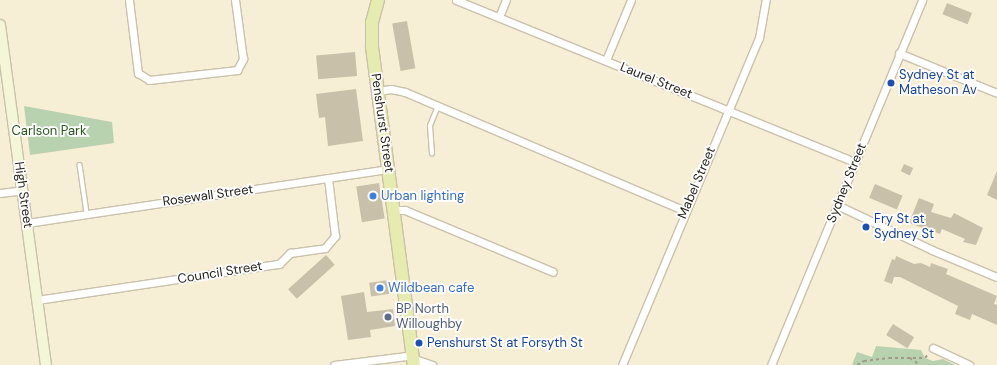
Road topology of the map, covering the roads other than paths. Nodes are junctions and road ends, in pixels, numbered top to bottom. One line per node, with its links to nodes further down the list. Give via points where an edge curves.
1 (129, 0): 2 (street, via 138,73 149,80 237,70 243,59)
2 (235, 0)
3 (378, 0): 13 (main road, Penshurst Street, via 371,34)
4 (456, 0): 9 (street, Laurel Street)
5 (506, 0): 9 (street)
6 (631, 0): 12 (street)
7 (766, 0): 16 (street, Mabel Street, via 759,38)
8 (922, 0): 11 (street, Sydney Street)
9 (498, 17): 12 (street, Laurel Street)
10 (0, 25): 22 (street, High Street)
11 (899, 53): 14 (street); 18 (street, Sydney Street)
12 (606, 60): 16 (street, Laurel Street)
13 (378, 90): 15 (street, via 405,92); 20 (main road, Penshurst Street)
14 (997, 93)
15 (438, 106): 17 (lane, via 430,126); 26 (street)
16 (727, 110): 18 (street, Laurel Street); 26 (street, Mabel Street)
17 (432, 154)
18 (855, 162): 24 (street, Sydney Street)
19 (80, 165): 27 (lane)
20 (388, 169): 21 (street, Rosewall Street); 25 (main road, Penshurst Street)
21 (328, 178): 27 (street, Rosewall Street); 31 (street, Council Street, via 335,236 325,248 290,254 279,264)
22 (23, 190): 23 (street); 28 (street, High Street)
23 (0, 193)
24 (838, 205): 30 (street, via 932,250); 39 (street, Sydney Street)
25 (394, 210): 29 (street, via 405,210); 33 (main road, Penshurst Street)
26 (685, 211): 38 (street, Mabel Street)
27 (87, 214): 28 (street, Rosewall Street)
28 (27, 223): 31 (street, High Street)
29 (553, 272)
30 (997, 277)
31 (37, 300): 35 (street, High Street)
32 (933, 348): 40 (street)
33 (414, 362): 34 (street, via 406,356); 37 (street)
34 (354, 364): 36 (street)
35 (46, 365)
36 (334, 365)
37 (432, 365)
38 (622, 365)
39 (771, 365)
40 (970, 365)

